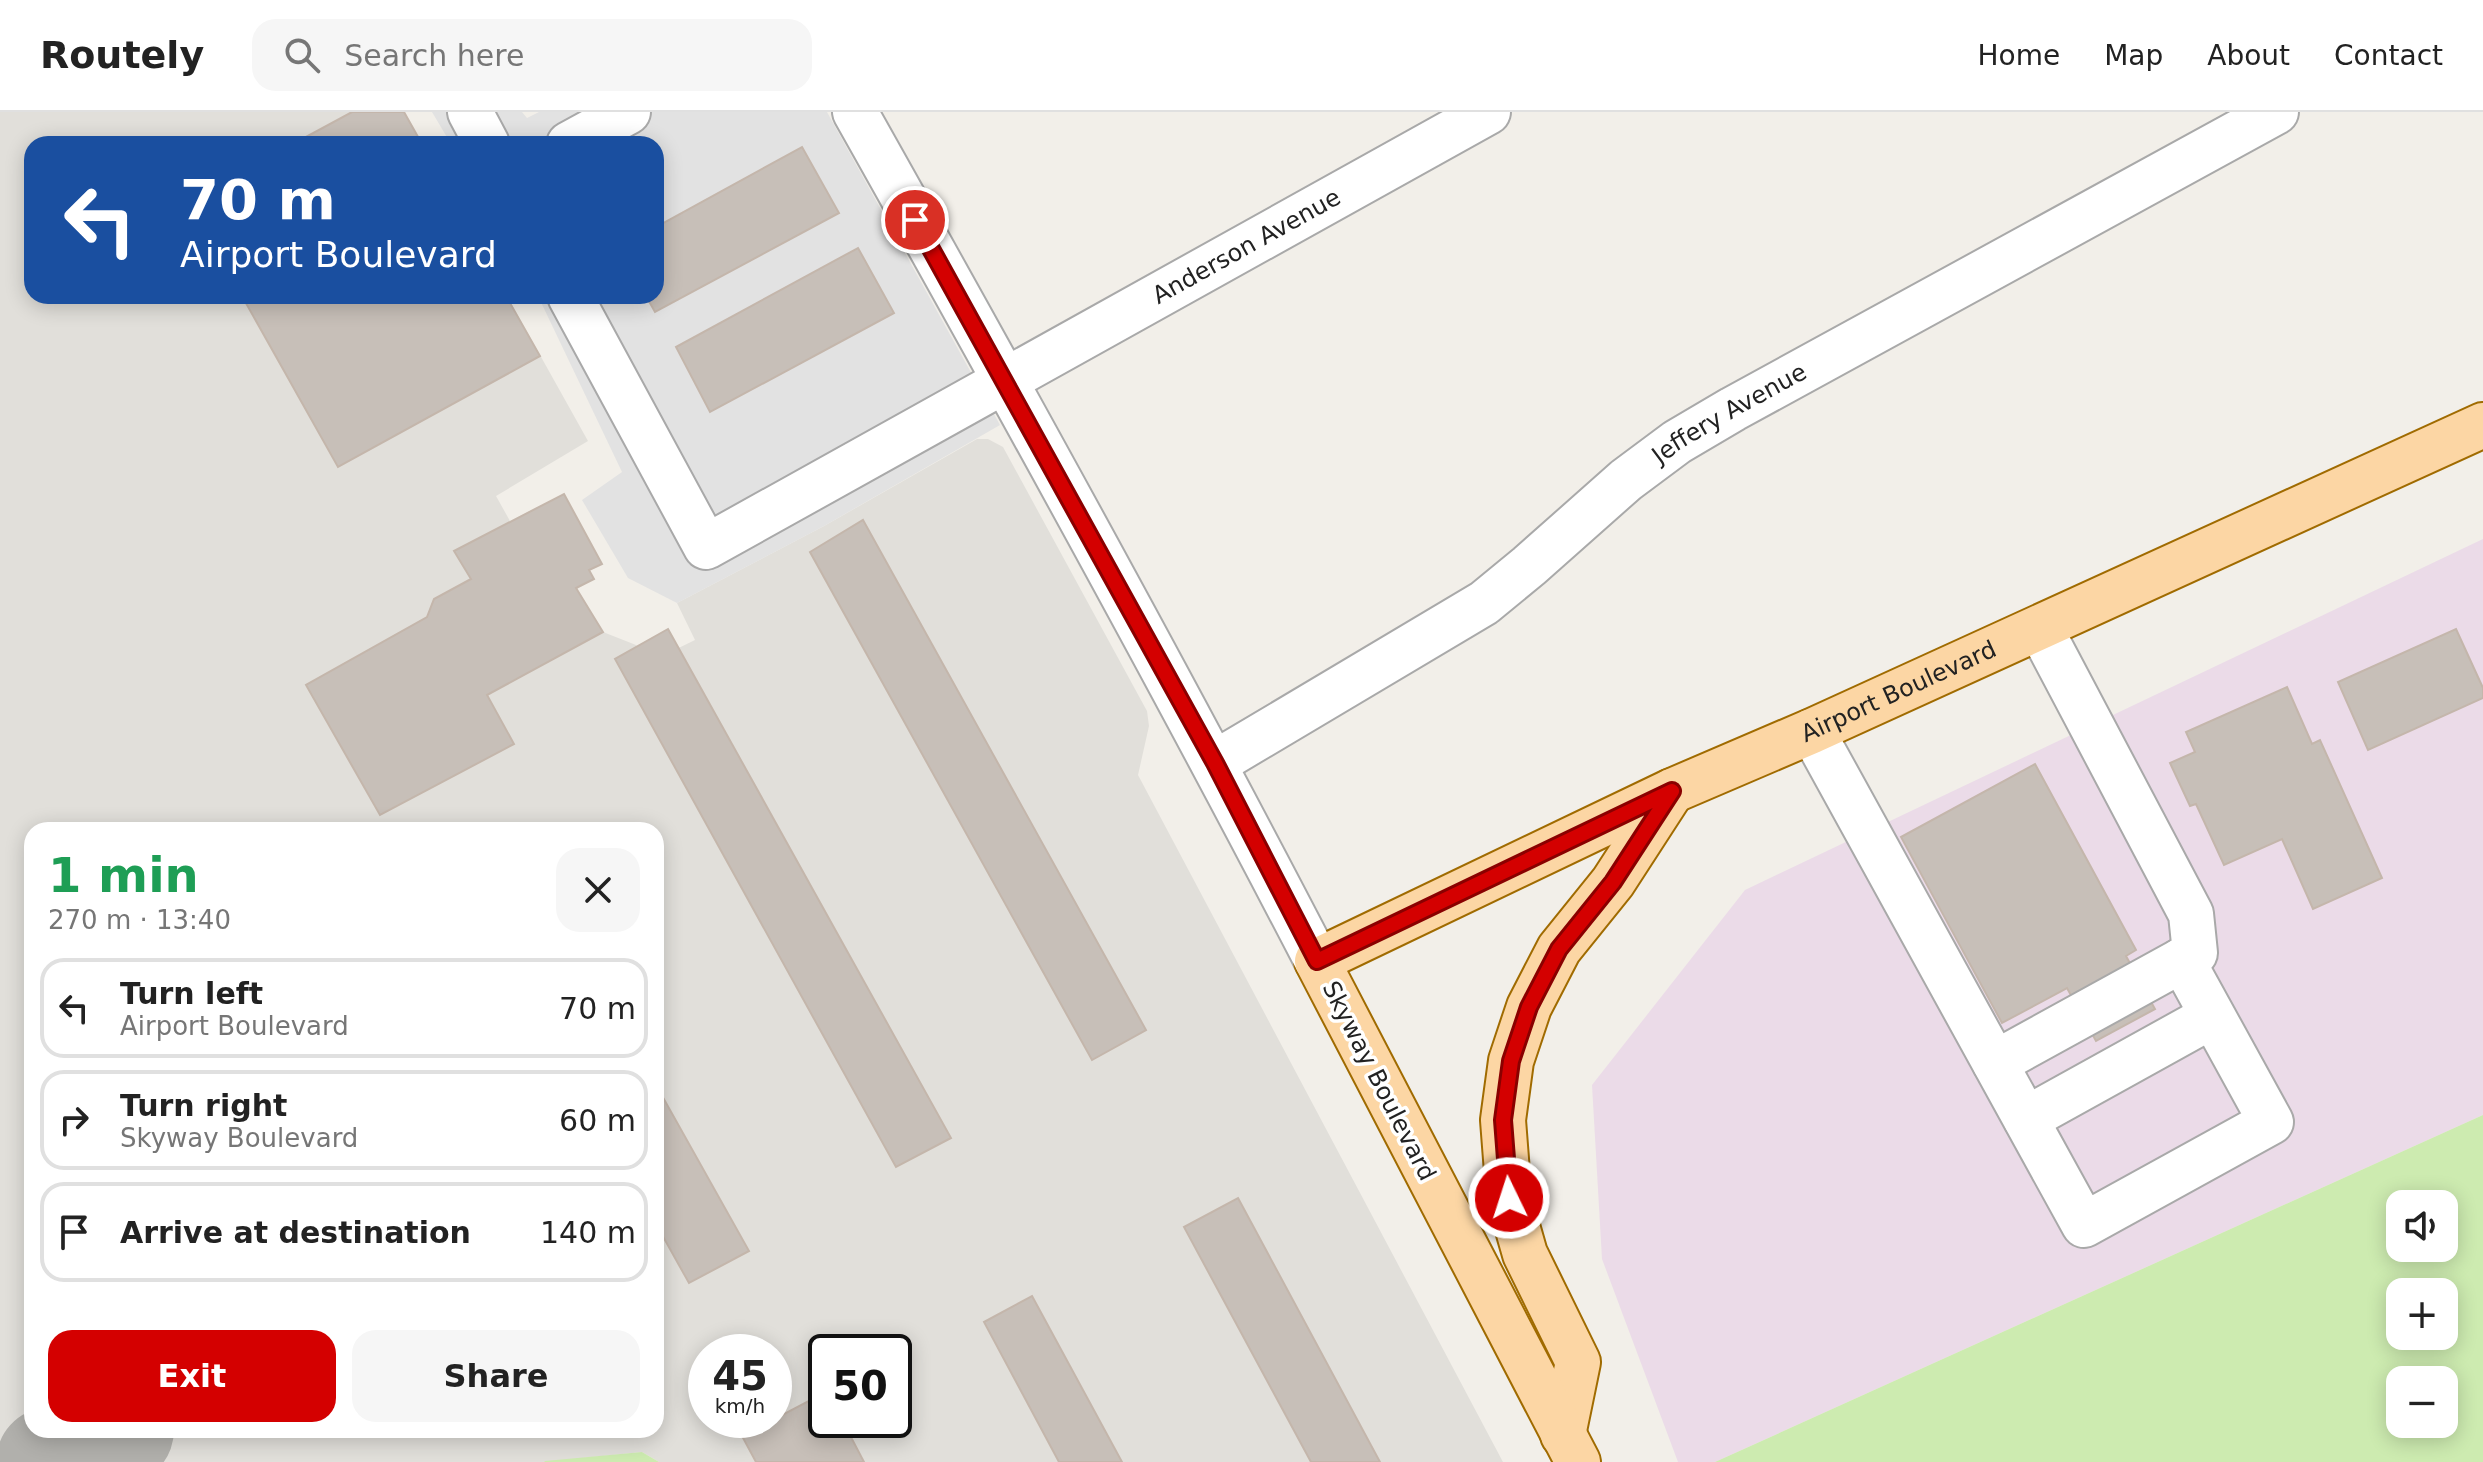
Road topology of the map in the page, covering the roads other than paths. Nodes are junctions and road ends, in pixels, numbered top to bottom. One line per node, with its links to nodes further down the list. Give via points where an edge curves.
1 (470, 112): 6 (street)
2 (628, 112): 7 (street)
3 (855, 112): 9 (street, Skyway Boulevard)
4 (1488, 112): 9 (street, Anderson Avenue)
5 (2276, 112): 13 (street, Jeffery Avenue, via 1677,442 1484,603)
6 (483, 136)
7 (584, 136)
8 (574, 304): 9 (street, Anderson Avenue, via 706,547)
9 (1005, 381): 13 (street, Skyway Boulevard)
10 (2483, 425): 11 (main road, Airport Boulevard)
11 (2040, 628): 12 (main road, Airport Boulevard); 15 (street, via 2191,914 2195,953)
12 (1812, 731): 14 (main road, Airport Boulevard); 18 (street)
13 (1215, 763): 16 (street, Skyway Boulevard)
14 (1672, 791): 16 (main road, Airport Boulevard); 20 (main road, via 1613,882 1559,949 1529,1007 1511,1061 1503,1120 1509,1198 1525,1254 1578,1362)
15 (2182, 960): 17 (street); 18 (street)
16 (1317, 961): 20 (main road, Skyway Boulevard)
17 (2212, 1016): 19 (street); 19 (street, via 2271,1122 2084,1225)
18 (1995, 1063): 19 (street)
19 (2026, 1119)
20 (1570, 1449)

